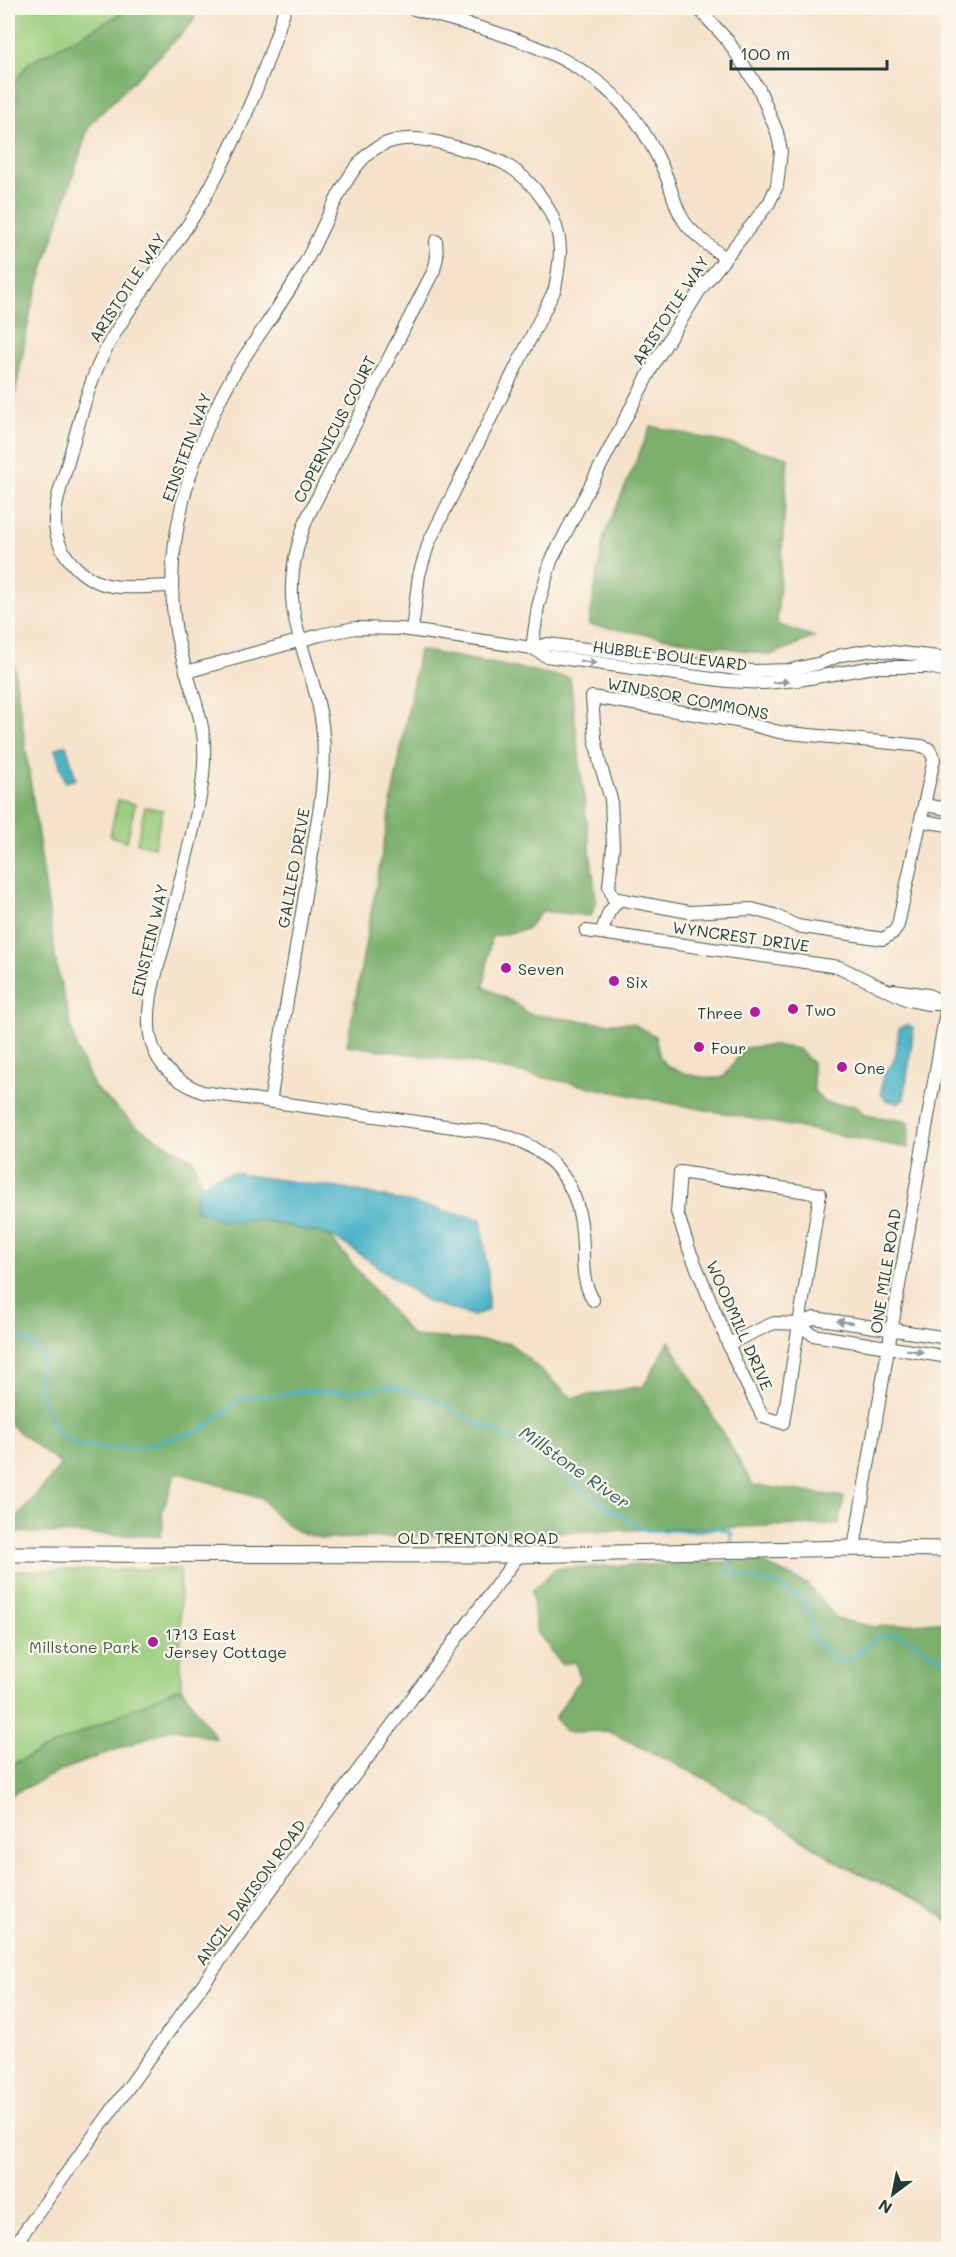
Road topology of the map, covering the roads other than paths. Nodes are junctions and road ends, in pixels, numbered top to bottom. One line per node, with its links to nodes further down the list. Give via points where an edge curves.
1 (285, 8): 6 (street, ARISTOTLE WAY, via 254,95 224,161 197,210 106,348 56,502 56,532 75,567 110,585)
2 (411, 8): 5 (street, via 541,48 591,75 623,105 648,140 687,225)
3 (699, 8): 5 (street, ARISTOTLE WAY, via 728,40 759,89 781,151 777,186 769,203)
4 (436, 241): 8 (street, COPERNICUS COURT, via 434,270 300,535 292,588)
5 (724, 257): 9 (street, ARISTOTLE WAY, via 656,360 551,561 538,606)
6 (171, 586): 7 (street, EINSTEIN WAY, via 173,546 185,492 214,411 235,369 296,279 353,170 378,146 408,137 422,138 496,160 519,174 547,207 560,248 555,289 423,557); 12 (street, EINSTEIN WAY, via 175,628)
7 (412, 630): 8 (street, HUBBLE BOULEVARD, via 355,628); 9 (street, HUBBLE BOULEVARD)
8 (301, 640): 12 (street, HUBBLE BOULEVARD); 21 (street, GALILEO DRIVE, via 321,716 324,781)
9 (532, 648): 10 (street, HUBBLE BOULEVARD, via 548,644 752,671 790,670 873,650); 11 (street, HUBBLE BOULEVARD, one-way to 11, via 546,656 764,683 896,666)
10 (948, 658)
11 (948, 671)
12 (186, 672): 21 (street, EINSTEIN WAY, via 202,727 204,764 149,1027 161,1063 185,1085 202,1092)
13 (925, 806): 14 (street); 15 (street, WINDSOR COMMONS); 17 (street, WINDSOR COMMONS, via 934,759 933,752 922,746 778,732 738,721 592,697 598,755 611,799 613,847 609,886)
14 (948, 809)
15 (922, 821): 16 (street); 17 (street, WINDSOR COMMONS, via 898,925 883,939 797,926 752,909 689,912)
16 (948, 825)
17 (618, 901): 19 (street)
18 (586, 931): 19 (street, WYNCREST DRIVE)
19 (601, 933): 20 (street, WYNCREST DRIVE, via 839,967 887,989)
20 (948, 1002): 24 (street, ONE MILE ROAD)
21 (270, 1102): 22 (street, EINSTEIN WAY, via 496,1133 540,1152 556,1164 574,1196 582,1230 584,1281)
22 (593, 1300)
23 (799, 1324): 24 (street, one-way to 23, via 814,1318); 26 (street, via 774,1323); 26 (street, WOODMILL DRIVE, via 783,1423 763,1417); 26 (street, WOODMILL DRIVE, via 820,1194 680,1173 677,1212); 27 (street, via 813,1335)
24 (892, 1329): 25 (street); 27 (street, ONE MILE ROAD)
25 (948, 1338)
26 (728, 1344)
27 (890, 1347): 28 (street, one-way to 28); 29 (street, ONE MILE ROAD)
28 (948, 1357)
29 (854, 1548): 30 (main road, OLD TRENTON ROAD); 32 (main road, OLD TRENTON ROAD)
30 (948, 1549)
31 (8, 1554): 32 (main road, OLD TRENTON ROAD)
32 (519, 1555): 33 (street, ANCIL DAVISON ROAD, via 336,1800)
33 (11, 2250)

